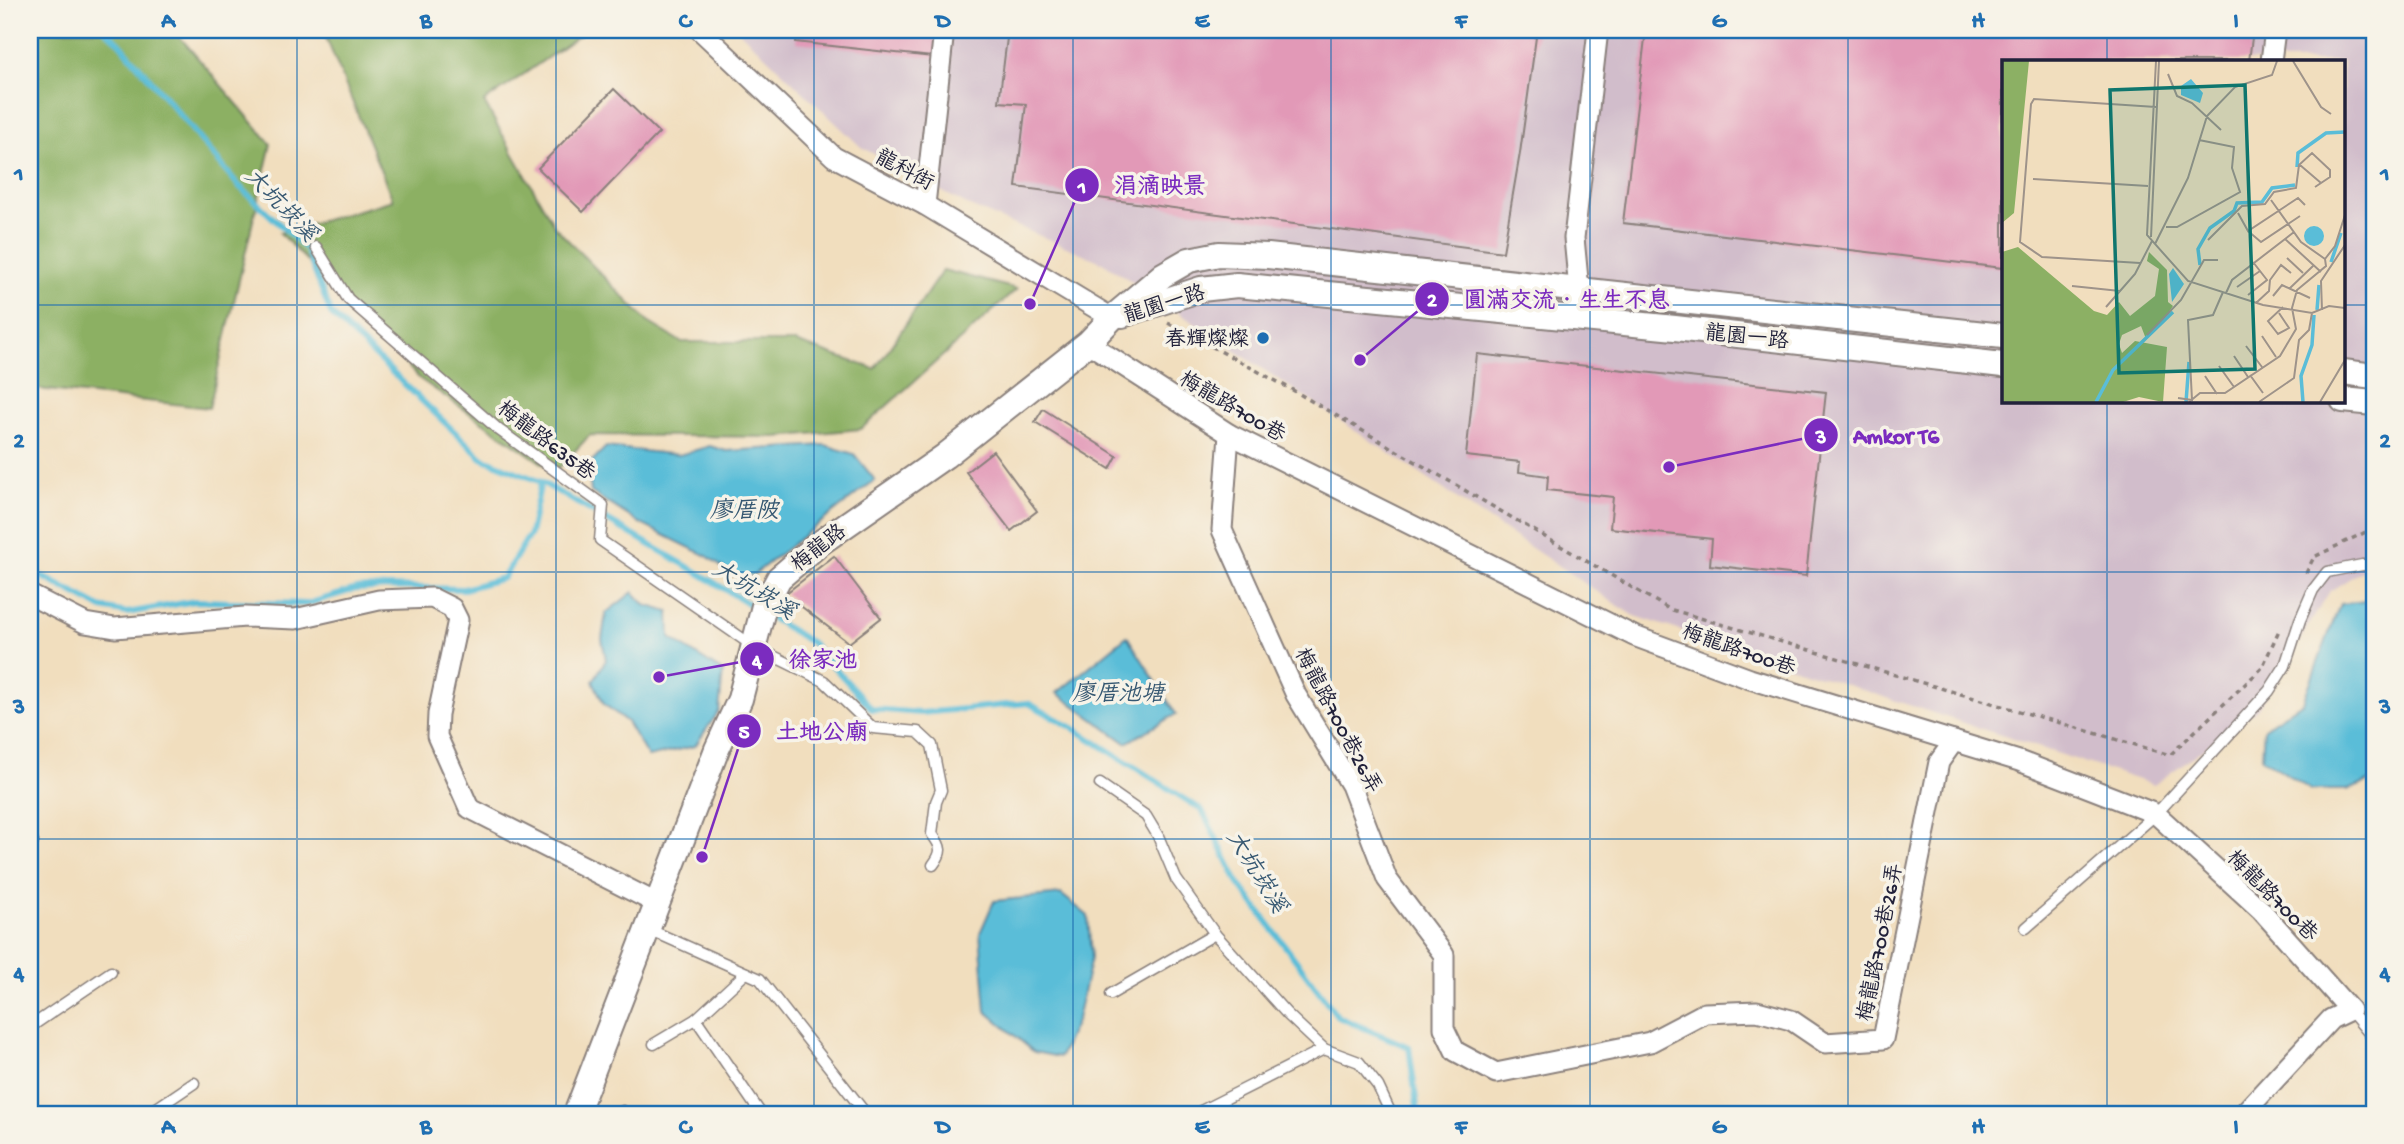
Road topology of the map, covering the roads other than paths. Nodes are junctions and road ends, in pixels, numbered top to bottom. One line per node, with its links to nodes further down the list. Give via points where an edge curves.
1 (700, 30): 6 (street, 龍科街, via 834,157)
2 (944, 30): 6 (street)
3 (1598, 30): 8 (street, via 1574,238)
4 (2275, 30): 5 (street)
5 (2272, 60)
6 (926, 205): 9 (street, 龍科街)
7 (316, 247): 21 (lane, 梅龍路635巷, via 348,299 499,430 603,505 600,540)
8 (1579, 290): 9 (street, 龍園一路, via 1219,254 1189,260 1163,275); 10 (street); 11 (street, 龍園一路)
9 (1112, 318): 10 (street, 龍園一路, via 1200,289 1237,285); 12 (street, 梅龍路)
10 (1576, 318): 13 (street, 龍園一路)
11 (2002, 336)
12 (1088, 343): 18 (street, 梅龍路700巷); 21 (street, 梅龍路, via 779,578)
13 (2002, 365)
14 (2344, 372): 15 (street)
15 (2374, 376)
16 (2344, 400): 17 (street)
17 (2374, 403)
18 (1229, 434): 22 (street, 梅龍路700巷, via 1633,636 1750,679); 22 (street, 梅龍路700巷26弄, via 1222,530 1296,695 1351,785 1387,879 1444,955 1444,1028 1455,1051 1496,1073 1650,1042 1705,1013 1758,1011 1791,1020 1825,1043 1883,1039 1939,762)
19 (2374, 565): 24 (lane, via 2327,572 2313,590 2285,667 2269,691)
20 (30, 596): 26 (street, via 85,622 115,628 245,617 295,619 379,600 432,598 452,608 458,620 437,736 469,808)
21 (759, 626): 25 (lane, 梅龍路635巷, via 873,728 918,732 932,745 941,790 932,834 941,854); 26 (street, 梅龍路, via 740,699)
22 (1954, 741): 24 (street, 梅龍路700巷)
23 (1100, 784): 29 (lane, via 1146,816 1176,879)
24 (2156, 814): 27 (lane); 33 (street, 梅龍路700巷, via 2261,910)
25 (933, 865)
26 (658, 904): 28 (street, 梅龍路)
27 (2026, 928)
28 (648, 929): 31 (lane); 41 (street, 梅龍路)
29 (1215, 934): 32 (lane); 38 (lane)
30 (111, 972): 35 (lane)
31 (746, 973): 34 (lane); 43 (lane, via 760,979)
32 (1111, 994)
33 (2350, 1010): 36 (lane); 46 (street, via 2331,1019)
34 (696, 1019): 37 (lane); 42 (lane)
35 (30, 1027)
36 (2374, 1039)
37 (653, 1044)
38 (1324, 1049): 44 (lane); 45 (lane, via 1359,1062 1378,1086)
39 (194, 1083): 40 (lane)
40 (148, 1114)
41 (576, 1114)
42 (761, 1114)
43 (866, 1114)
44 (1195, 1114)
45 (1391, 1114)
46 (2243, 1114)

